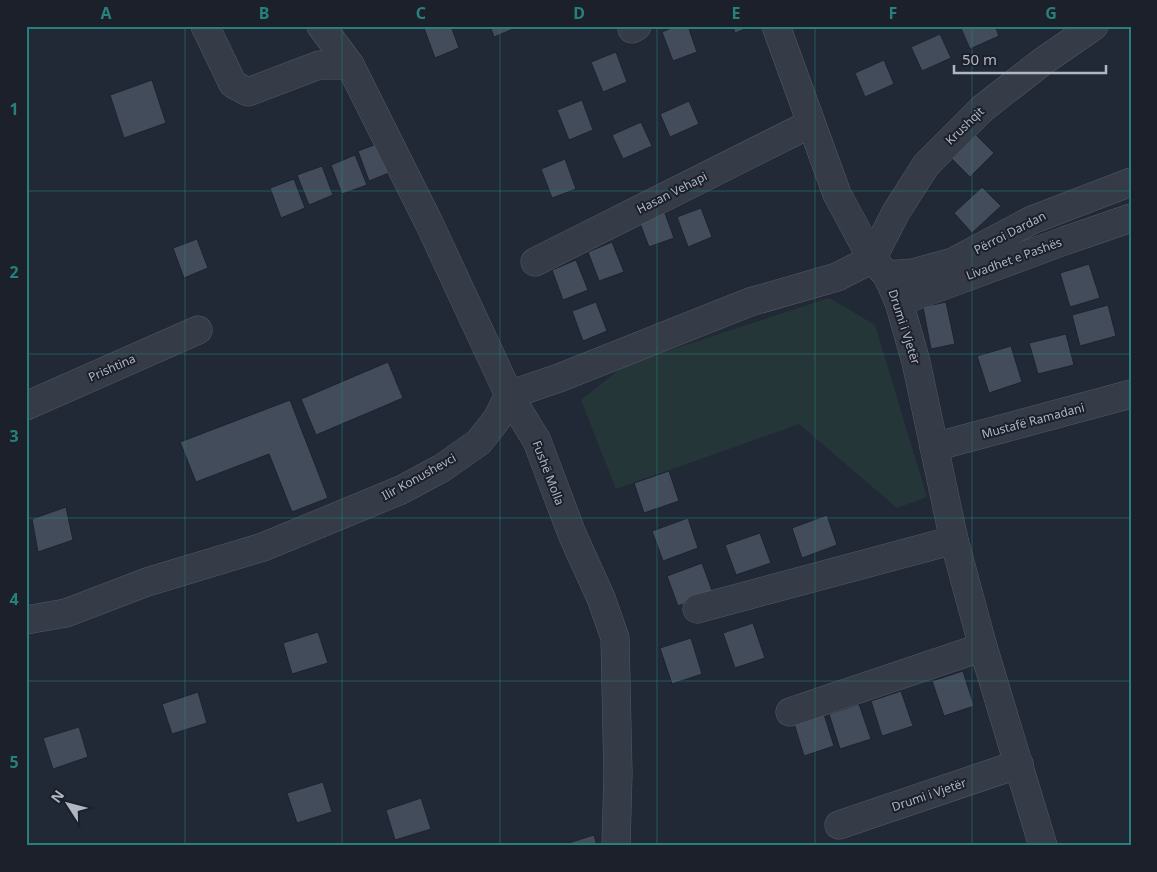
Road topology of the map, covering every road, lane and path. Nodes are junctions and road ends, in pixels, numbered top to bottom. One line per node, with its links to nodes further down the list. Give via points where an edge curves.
1 (205, 26): 5 (street, via 233,84 248,92 319,65)
2 (321, 26): 5 (street)
3 (776, 26): 6 (street, Drumi i Vjetër)
4 (1094, 26): 10 (street, Krushqit, via 983,108 926,165 896,212)
5 (350, 65): 14 (street, via 429,223)
6 (810, 124): 9 (street, Hasan Vehapi); 10 (street, Drumi i Vjetër, via 837,194)
7 (1131, 182): 10 (street, Përroi Dardan, via 1032,220 953,262 913,273)
8 (1131, 218): 11 (street, Livadhet e Pashës)
9 (535, 262)
10 (879, 267): 11 (street, Drumi i Vjetër); 14 (street, via 750,302 568,375)
11 (899, 302): 16 (street, Drumi i Vjetër)
12 (198, 330): 15 (street, Prishtina)
13 (1131, 394): 16 (street, Mustafë Ramadani)
14 (509, 395): 19 (street, Ilir Konushevci, via 497,419 478,442 442,468 401,490 263,547 147,582 66,613); 24 (street, Fushë Molla, via 537,441 615,638)
15 (26, 406)
16 (934, 447): 17 (street, Drumi i Vjetër)
17 (954, 540): 18 (street); 20 (street, Drumi i Vjetër)
18 (697, 609)
19 (26, 620)
20 (983, 647): 21 (street); 22 (street, Drumi i Vjetër)
21 (790, 712)
22 (1019, 764): 23 (street, Drumi i Vjetër); 25 (street, Drumi i Vjetër)
23 (839, 825)
24 (616, 846)
25 (1044, 846)

